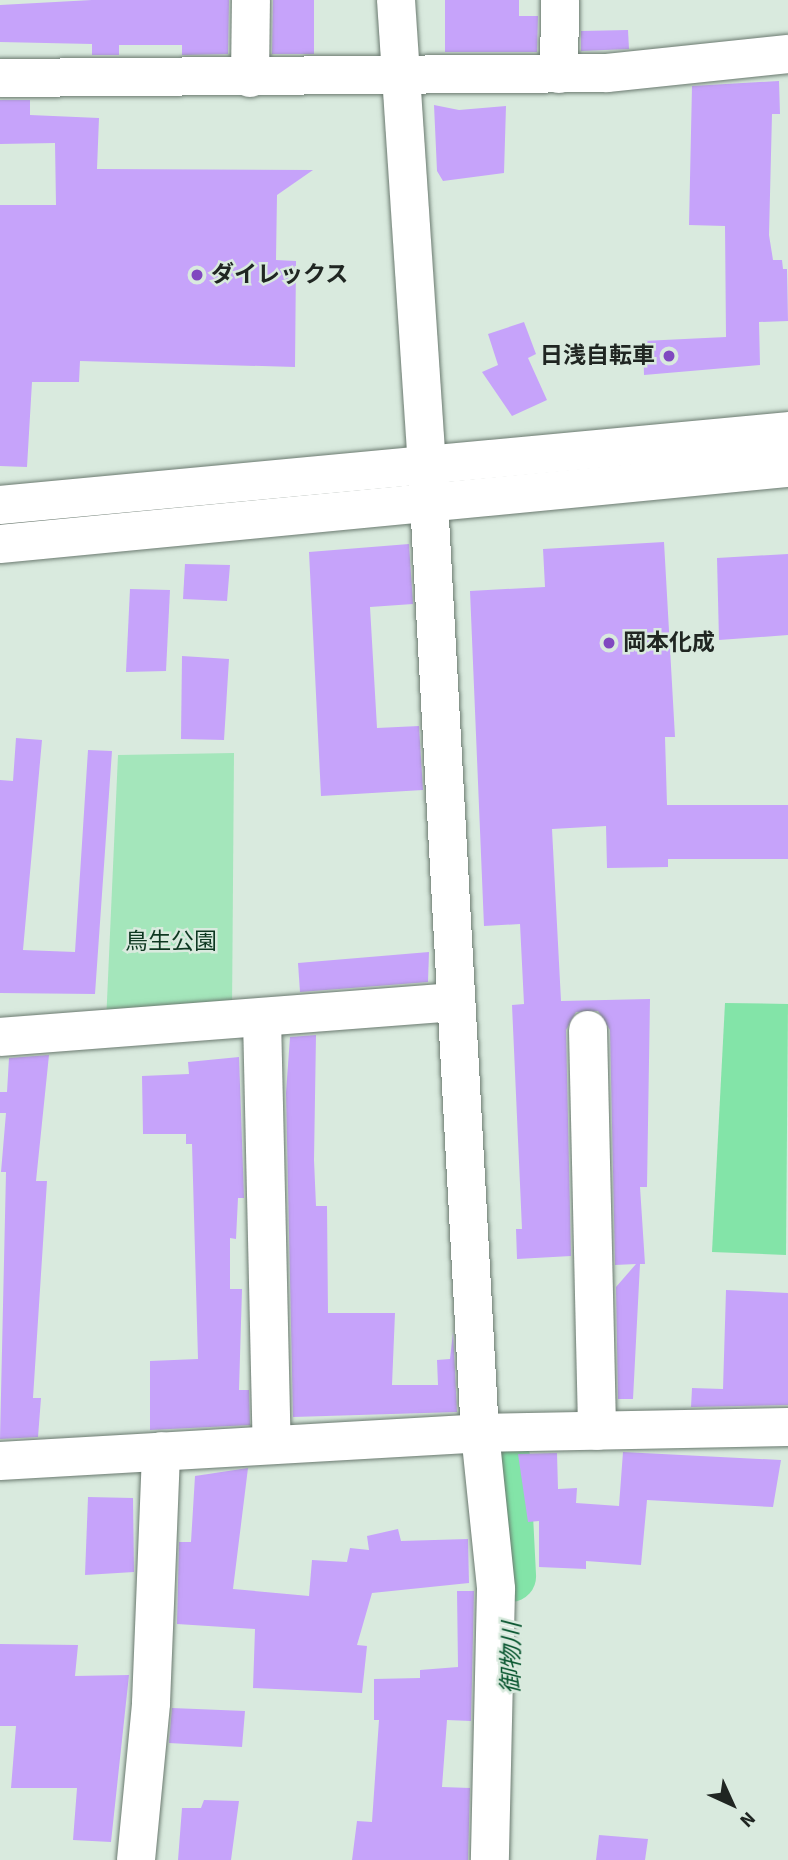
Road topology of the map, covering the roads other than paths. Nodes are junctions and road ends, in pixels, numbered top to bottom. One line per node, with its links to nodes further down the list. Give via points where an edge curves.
1 (251, 0): 7 (street)
2 (396, 0): 8 (street)
3 (560, 0): 5 (street)
4 (788, 54): 5 (street)
5 (559, 74): 8 (street)
6 (0, 78): 7 (street)
7 (250, 78): 8 (street)
8 (398, 78): 10 (street)
9 (788, 431): 10 (street)
10 (428, 464): 12 (street); 13 (street)
11 (788, 468): 12 (street)
12 (428, 504): 14 (street); 15 (street)
13 (0, 505)
14 (0, 544)
15 (456, 1002): 16 (street); 21 (street)
16 (262, 1018): 18 (street); 22 (street)
17 (588, 1030): 20 (street)
18 (0, 1037)
19 (788, 1427): 20 (street)
20 (597, 1431): 21 (street)
21 (480, 1433): 22 (street); 26 (street, via 496,1589)
22 (272, 1445): 23 (street)
23 (161, 1451): 24 (street); 25 (street, via 151,1703)
24 (0, 1461)
25 (136, 1860)
26 (489, 1860)

